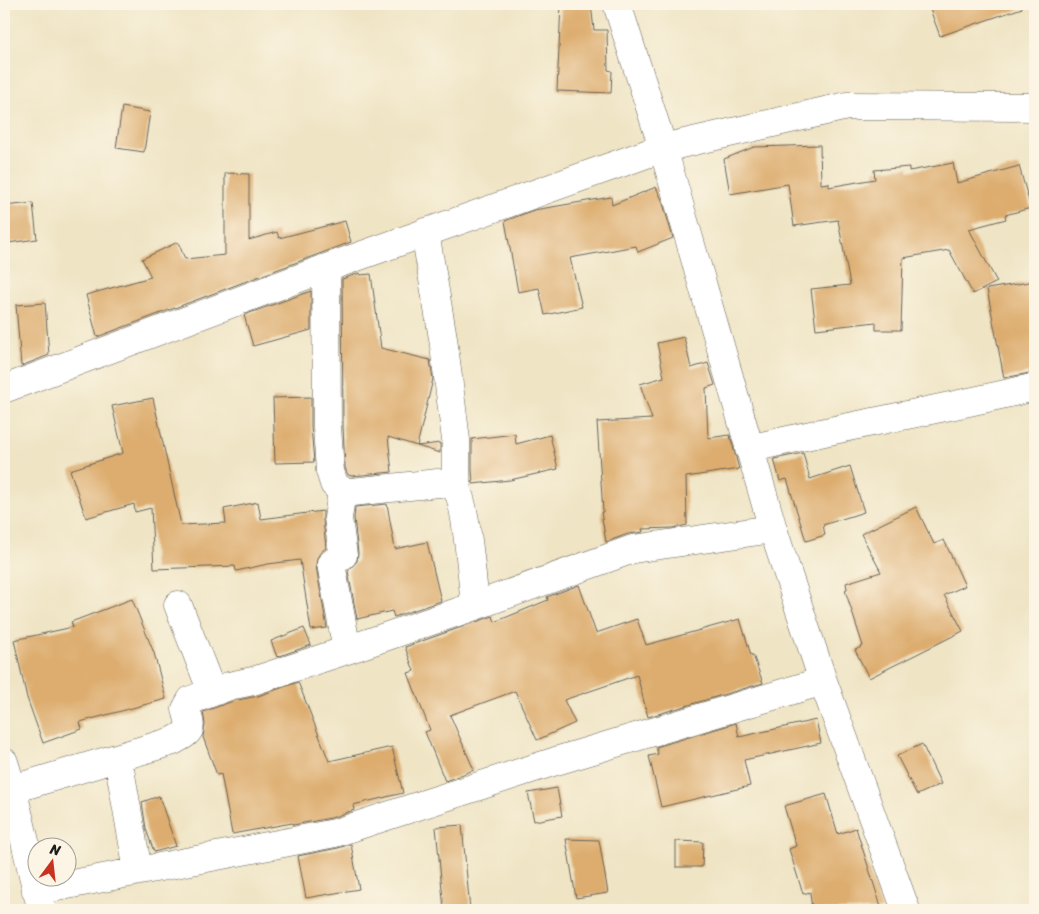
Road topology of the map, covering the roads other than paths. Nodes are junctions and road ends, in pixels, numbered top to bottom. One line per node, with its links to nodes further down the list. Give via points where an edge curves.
1 (617, 4): 3 (street)
2 (1035, 107): 3 (street, via 847,106)
3 (663, 148): 4 (street); 8 (street)
4 (425, 232): 5 (street); 9 (street, via 445,347 456,440)
5 (326, 268): 7 (street); 10 (street, via 330,471 334,484)
6 (1035, 387): 8 (street)
7 (4, 389)
8 (750, 449): 11 (street)
9 (456, 489): 10 (street, via 438,483); 13 (street, via 464,513)
10 (342, 491): 14 (street, via 338,518 343,556 331,564)
11 (773, 529): 13 (street, via 633,549); 15 (street)
12 (178, 605): 16 (street)
13 (475, 606): 14 (street)
14 (347, 650): 16 (street)
15 (823, 682): 20 (street, via 556,761 335,833); 22 (street)
16 (212, 692): 17 (street, via 191,700 186,709 191,725 188,733)
17 (118, 758): 19 (street); 20 (street)
18 (4, 762): 19 (street)
19 (13, 789): 21 (street)
20 (138, 871): 21 (street)
21 (39, 901)
22 (906, 910)

